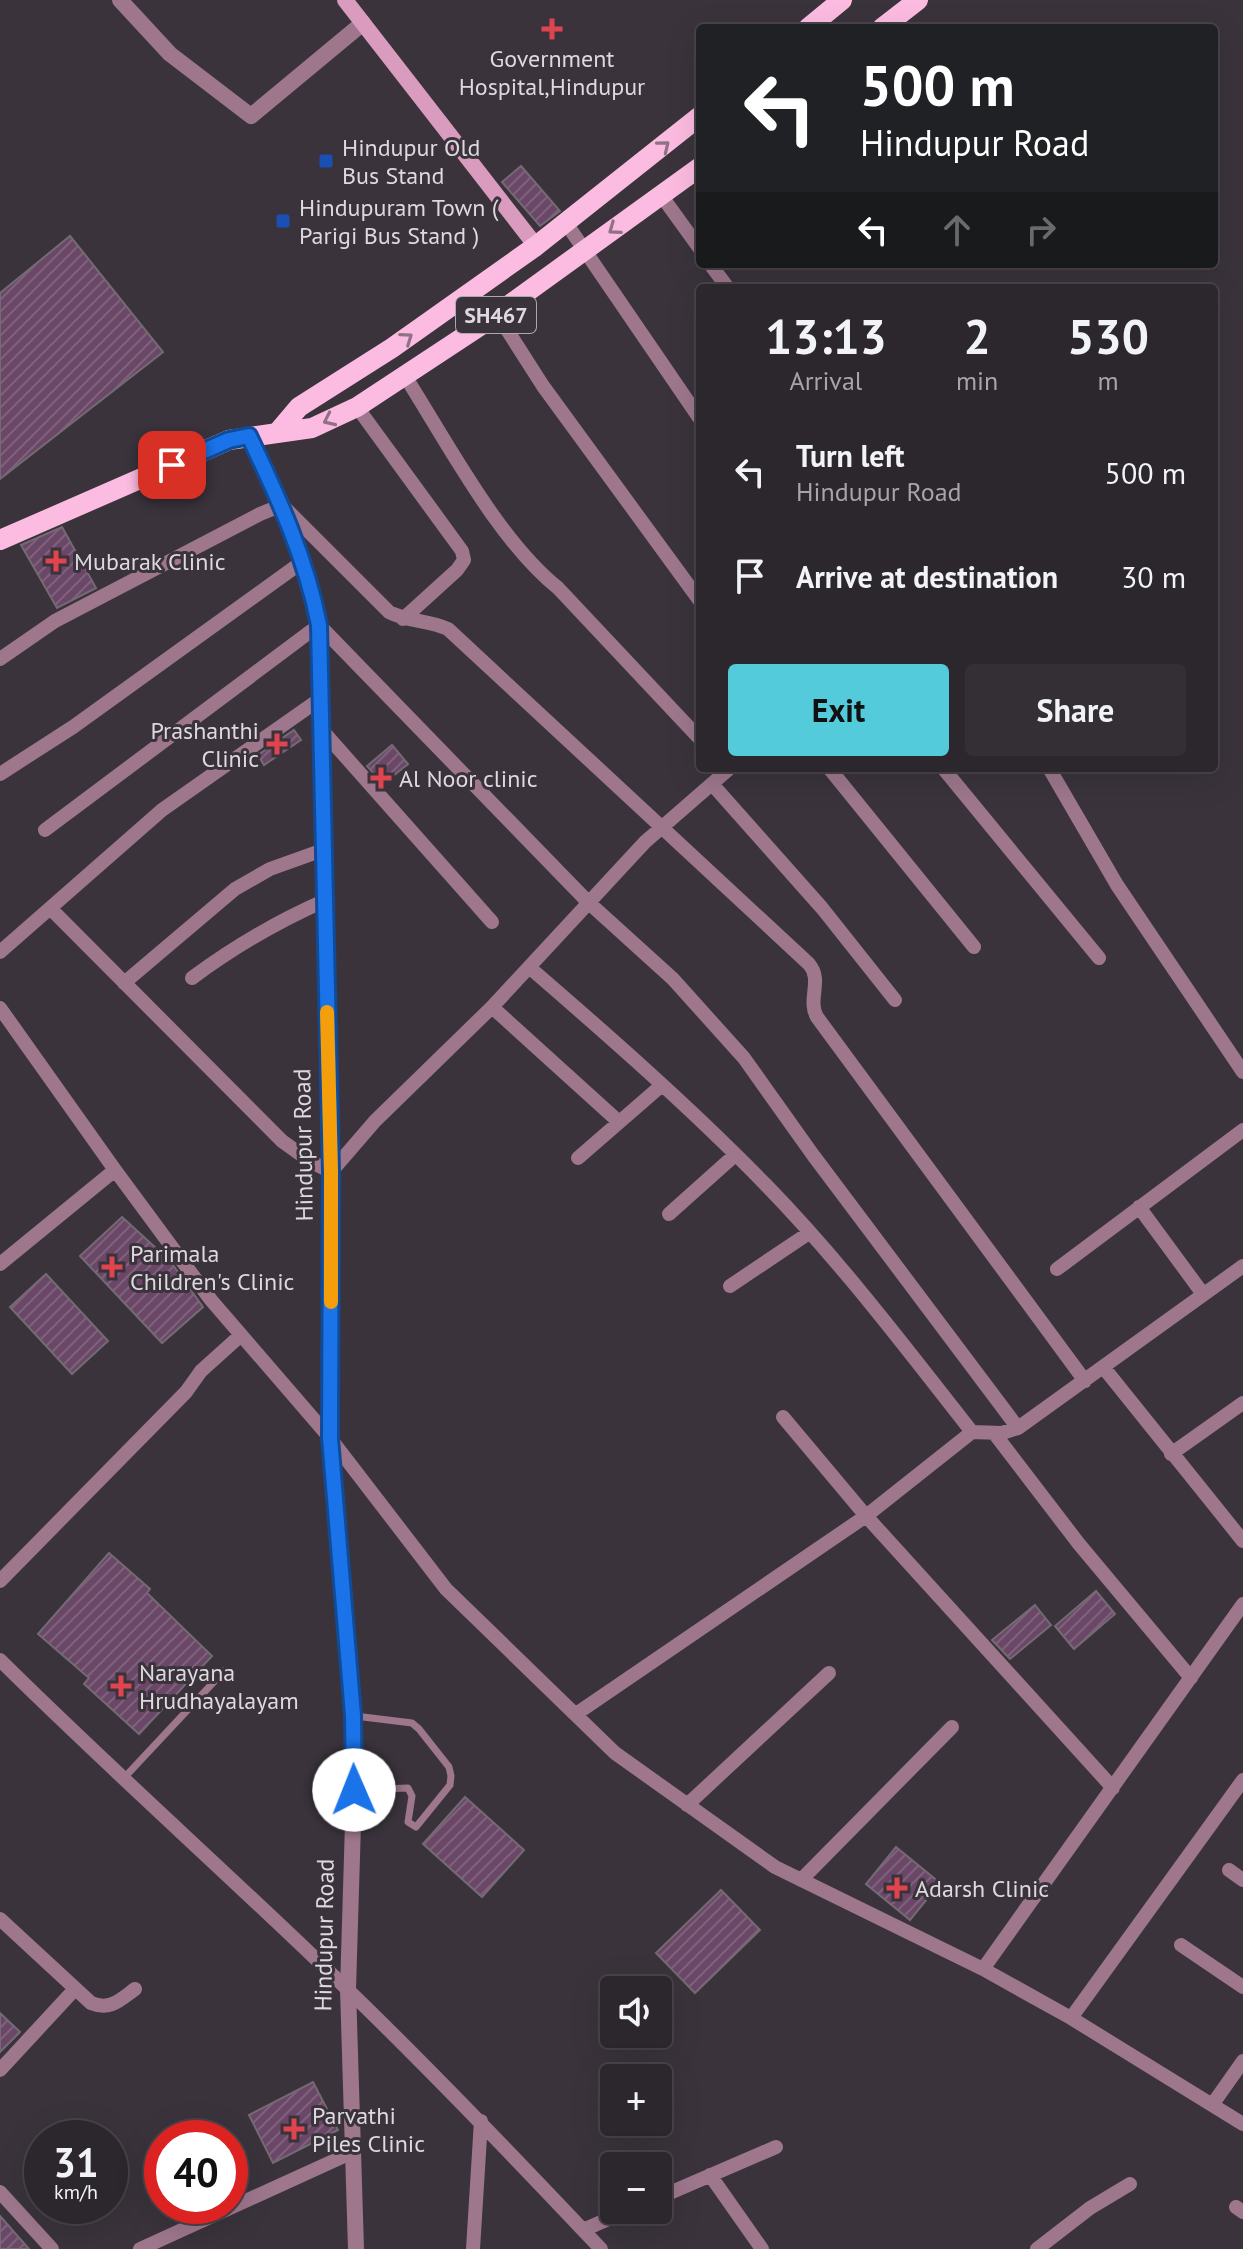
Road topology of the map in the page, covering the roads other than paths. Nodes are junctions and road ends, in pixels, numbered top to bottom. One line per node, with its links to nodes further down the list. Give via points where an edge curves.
1 (120, 0): 5 (street, via 170,54 251,116)
2 (345, 0): 5 (main road)
3 (842, 0): 6 (main road)
4 (918, 0): 7 (main road)
5 (363, 23): 13 (main road)
6 (813, 24)
7 (887, 24)
8 (696, 119): 11 (main road, SH467, one-way to 8)
9 (696, 170): 10 (main road, SH467)
10 (661, 195): 12 (street); 14 (main road, SH467, one-way to 14)
11 (566, 223): 13 (main road, SH467); 14 (street)
12 (696, 243)
13 (536, 246): 19 (main road, SH467, one-way to 13, via 299,407)
14 (585, 251): 15 (main road, SH467); 18 (street)
15 (497, 314): 16 (main road, SH467); 24 (street)
16 (405, 376): 17 (main road, SH467); 30 (street, via 489,508 539,573)
17 (357, 407): 19 (main road, SH467, one-way to 19, via 312,428); 25 (street, via 464,560)
18 (696, 413)
19 (277, 433): 20 (main road, SH467)
20 (249, 436): 21 (street, Hindupur Road); 22 (main road, SH467, via 229,440)
21 (282, 505): 23 (street, Hindupur Road); 25 (street, via 389,612); 27 (street, via 55,621)
22 (0, 540)
23 (302, 562): 26 (street, Hindupur Road); 35 (street)
24 (696, 596)
25 (403, 619): 37 (street, via 448,629)
26 (319, 625): 28 (street, Hindupur Road); 38 (street); 41 (street)
27 (0, 659)
28 (320, 699): 29 (street, Hindupur Road); 42 (street, via 162,810)
29 (320, 728): 39 (street, Hindupur Road); 43 (street)
30 (696, 735)
31 (725, 772): 36 (street)
32 (832, 772): 44 (street)
33 (946, 772): 46 (street)
34 (1051, 772): 53 (street, via 1117,885)
35 (0, 774)
36 (712, 784): 37 (street); 50 (street)
37 (662, 828): 41 (street); 71 (street, via 814,969 817,1017)
38 (45, 830)
39 (323, 850): 40 (street, Hindupur Road); 49 (street, via 270,869 235,889)
40 (324, 901): 48 (street, via 275,923); 60 (street, Hindupur Road)
41 (588, 902): 47 (street); 74 (street, via 673,979 744,1058)
42 (50, 908): 45 (street); 49 (street)
43 (492, 922)
44 (974, 947)
45 (0, 952)
46 (1099, 958)
47 (529, 967): 51 (street); 54 (street)
48 (192, 978)
49 (124, 983): 60 (street, via 282,1141)
50 (895, 1000)
51 (492, 1007): 55 (street); 60 (street, via 375,1121)
52 (0, 1008): 59 (street)
53 (1243, 1072)
54 (662, 1085): 55 (street); 57 (street)
55 (619, 1122): 58 (street)
56 (1243, 1130): 61 (street)
57 (735, 1155): 62 (street); 63 (street)
58 (578, 1158)
59 (115, 1170): 64 (street); 69 (street)
60 (331, 1172): 77 (street, Hindupur Road)
61 (1139, 1207): 66 (street); 68 (street)
62 (669, 1214)
63 (809, 1233): 67 (street); 75 (street)
64 (0, 1263)
65 (1243, 1266): 68 (street)
66 (1057, 1269)
67 (730, 1286)
68 (1203, 1294): 70 (street)
69 (241, 1335): 77 (street); 81 (street)
70 (1104, 1368): 71 (street); 78 (street)
71 (1085, 1381): 74 (street)
72 (1243, 1403): 78 (street)
73 (783, 1417): 79 (street)
74 (1018, 1428): 76 (street)
75 (972, 1432): 76 (street); 79 (street)
76 (994, 1433): 86 (street)
77 (330, 1438): 87 (street, via 446,1589); 88 (street, Hindupur Road)
78 (1171, 1454): 80 (street)
79 (866, 1516): 87 (street); 92 (street)
80 (1243, 1541)
81 (0, 1581)
82 (1243, 1604): 86 (street)
83 (0, 1660): 90 (street)
84 (224, 1671): 90 (lane)
85 (829, 1673): 94 (street)
86 (1191, 1678): 92 (street)
87 (576, 1714): 94 (street, via 615,1753)
88 (353, 1715): 93 (street, Hindupur Road); 93 (lane, via 412,1723 451,1776 450,1785 416,1827 408,1822 408,1788)
89 (952, 1727): 96 (street)
90 (124, 1779): 104 (street)
91 (1243, 1780): 105 (street)
92 (1113, 1788): 100 (street)
93 (354, 1790): 104 (street, Hindupur Road)
94 (687, 1805): 96 (street)
95 (1229, 1870): 97 (street)
96 (801, 1880): 100 (street)
97 (1243, 1880)
98 (0, 1919): 102 (street)
99 (1181, 1945): 101 (street)
100 (983, 1969): 105 (street)
101 (1243, 1987)
102 (75, 1989): 103 (street, via 101,2007 112,2006); 107 (street)
103 (135, 1989)
104 (348, 1989): 109 (street); 112 (street, Hindupur Road)
105 (1071, 2018): 108 (street)
106 (1243, 2061): 108 (street)
107 (0, 2070)
108 (1212, 2105): 110 (street)
109 (481, 2121): 118 (street); 122 (street)
110 (1243, 2124)
111 (776, 2147): 113 (street)
112 (353, 2152): 120 (street); 121 (street, Hindupur Road)
113 (710, 2175): 116 (street); 124 (street)
114 (1130, 2184): 125 (street)
115 (0, 2192): 119 (street)
116 (672, 2192)
117 (600, 2223): 118 (street)
118 (583, 2230): 123 (street)
119 (52, 2249)
120 (140, 2249)
121 (356, 2249)
122 (473, 2249)
123 (601, 2249)
124 (762, 2249)
125 (1037, 2249)

